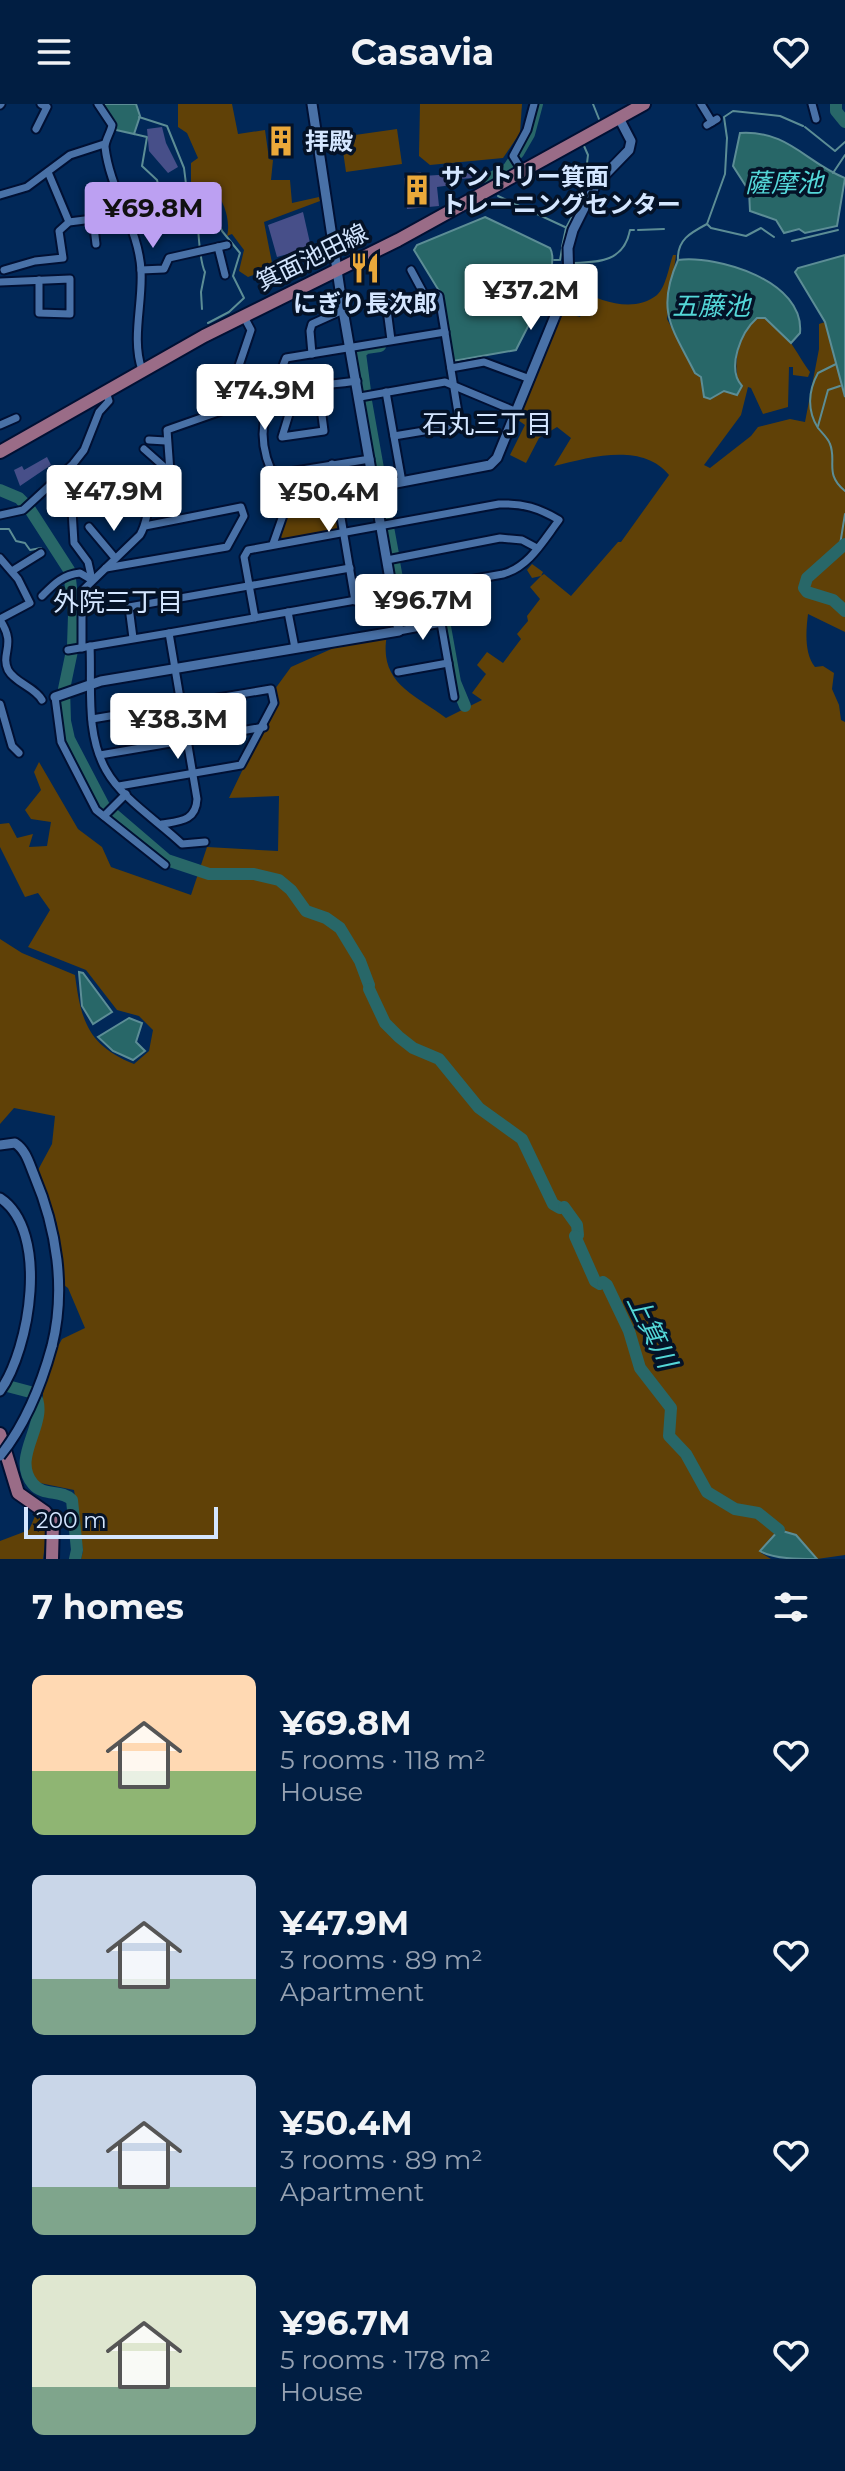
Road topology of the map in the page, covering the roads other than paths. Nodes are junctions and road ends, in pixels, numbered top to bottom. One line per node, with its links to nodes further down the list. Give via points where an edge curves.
1 (41, 104): 11 (street, via 47,107)
2 (98, 104): 12 (street, via 112,127)
3 (312, 104): 23 (street)
4 (534, 104): 14 (street, via 513,156)
5 (644, 104): 8 (main road, 箕面池田線)
6 (701, 104): 10 (street)
7 (812, 104): 9 (street)
8 (619, 118): 14 (main road, 箕面池田線); 38 (street, via 631,141 629,150 596,184 573,230 569,282)
9 (816, 119)
10 (712, 122)
11 (36, 129)
12 (104, 144): 13 (street, via 70,155); 16 (street)
13 (48, 172): 15 (street, via 27,187); 18 (street)
14 (523, 172): 23 (main road, 箕面池田線)
15 (0, 195)
16 (124, 215): 17 (street); 24 (street, via 136,238)
17 (93, 219): 18 (street); 19 (street)
18 (69, 222): 22 (street, via 59,231 63,258)
19 (96, 244)
20 (227, 245): 21 (street)
21 (218, 247): 24 (street, via 169,258 164,269); 26 (street)
22 (2, 267): 28 (street)
23 (338, 268): 30 (street); 31 (main road, 箕面池田線)
24 (141, 270): 37 (street)
25 (411, 270): 29 (street)
26 (225, 275)
27 (39, 280): 27 (street, via 70,279 70,314 39,313); 28 (street)
28 (0, 282)
29 (425, 296): 32 (street, via 439,296); 33 (street, via 386,302)
30 (343, 310): 34 (street); 35 (street, via 312,324)
31 (243, 315): 37 (main road, 箕面池田線); 50 (street, via 251,330 224,410 167,430)
32 (445, 332): 33 (street); 36 (street)
33 (391, 340): 34 (street)
34 (350, 346): 35 (street); 39 (street)
35 (312, 354): 56 (street, via 286,358 262,421 263,452 271,470)
36 (451, 368): 38 (street, via 484,362); 40 (street)
37 (142, 370): 42 (main road, 箕面池田線)
38 (530, 379): 45 (street)
39 (357, 381): 41 (street); 44 (street)
40 (453, 383): 43 (street); 45 (street); 48 (street, via 460,425)
41 (318, 385): 41 (street, via 297,388 282,437 324,431)
42 (106, 392): 51 (main road, 箕面池田線); 57 (street, via 109,401 84,450)
43 (386, 392): 44 (street); 48 (street)
44 (360, 397): 53 (street)
45 (517, 412): 58 (street, via 490,465)
46 (16, 418): 47 (street)
47 (0, 425)
48 (394, 436): 58 (street)
49 (149, 440): 50 (street)
50 (166, 441): 55 (street)
51 (3, 445)
52 (144, 449): 55 (street)
53 (370, 459): 54 (street); 59 (street)
54 (332, 464): 56 (street); 61 (street)
55 (170, 472): 65 (street, via 154,491)
56 (283, 473): 62 (street)
57 (59, 476): 60 (street); 63 (street, via 27,507)
58 (402, 482): 59 (street)
59 (379, 486): 66 (street)
60 (68, 488): 64 (street, via 108,504); 78 (street, via 74,543 88,562)
61 (337, 497): 62 (street); 68 (street)
62 (287, 504): 69 (street)
63 (0, 515)
64 (118, 515)
65 (145, 526): 73 (street); 75 (street, via 241,507 244,511 227,547)
66 (381, 526): 68 (street); 70 (street, via 518,503 559,520); 74 (street)
67 (89, 527): 73 (street)
68 (344, 533): 69 (street); 76 (street)
69 (273, 544): 79 (street, via 245,553)
70 (537, 548): 74 (street, via 500,538); 80 (street, via 515,571)
71 (41, 553): 77 (street)
72 (0, 558): 77 (street)
73 (115, 558): 75 (street)
74 (387, 560): 80 (street)
75 (106, 568): 78 (street)
76 (350, 568): 79 (street); 82 (street)
77 (12, 571): 85 (street, via 30,603)
78 (92, 580): 81 (street, via 80,573 70,575); 91 (street, via 82,592)
79 (249, 585): 84 (street); 89 (street, via 129,607)
80 (393, 594): 82 (street); 87 (street)
81 (42, 596)
82 (355, 601): 83 (street)
83 (288, 612): 84 (street); 90 (street)
84 (255, 618): 88 (street)
85 (0, 619): 86 (street)
86 (3, 630): 95 (street, via 10,644)
87 (399, 631): 90 (street); 92 (street, via 441,623)
88 (169, 633): 89 (street); 93 (street)
89 (133, 638): 91 (street)
90 (295, 648): 93 (street)
91 (77, 649): 97 (street)
92 (448, 663): 94 (street); 99 (street)
93 (174, 669): 97 (street); 102 (street)
94 (398, 672)
95 (10, 674): 96 (street); 100 (street)
96 (0, 676)
97 (91, 684): 98 (street); 103 (street)
98 (61, 695): 111 (street, via 61,742 96,810)
99 (454, 697)
100 (42, 700)
101 (0, 704): 106 (street)
102 (180, 704): 103 (street); 104 (street, via 271,689 274,703); 105 (street)
103 (92, 719): 107 (street)
104 (264, 727): 105 (street); 108 (street, via 241,765)
105 (188, 740): 107 (street); 108 (street)
106 (19, 753)
107 (100, 755): 109 (street)
108 (193, 774): 109 (street); 112 (street, via 197,799 192,815)
109 (119, 786): 110 (street)
110 (126, 794): 111 (street); 112 (street)
111 (108, 813): 114 (street)
112 (162, 824): 113 (street, via 182,844)
113 (205, 842)
114 (165, 865)
115 (0, 1145): 119 (street, bridge, via 15,1143 22,1148 38,1184 55,1240 59,1298 52,1346 36,1396)
116 (0, 1198): 117 (street, via 17,1213 29,1241 26,1326)
117 (0, 1391)
118 (0, 1434): 120 (main road, via 18,1493 53,1522)
119 (0, 1456)
120 (52, 1559)

